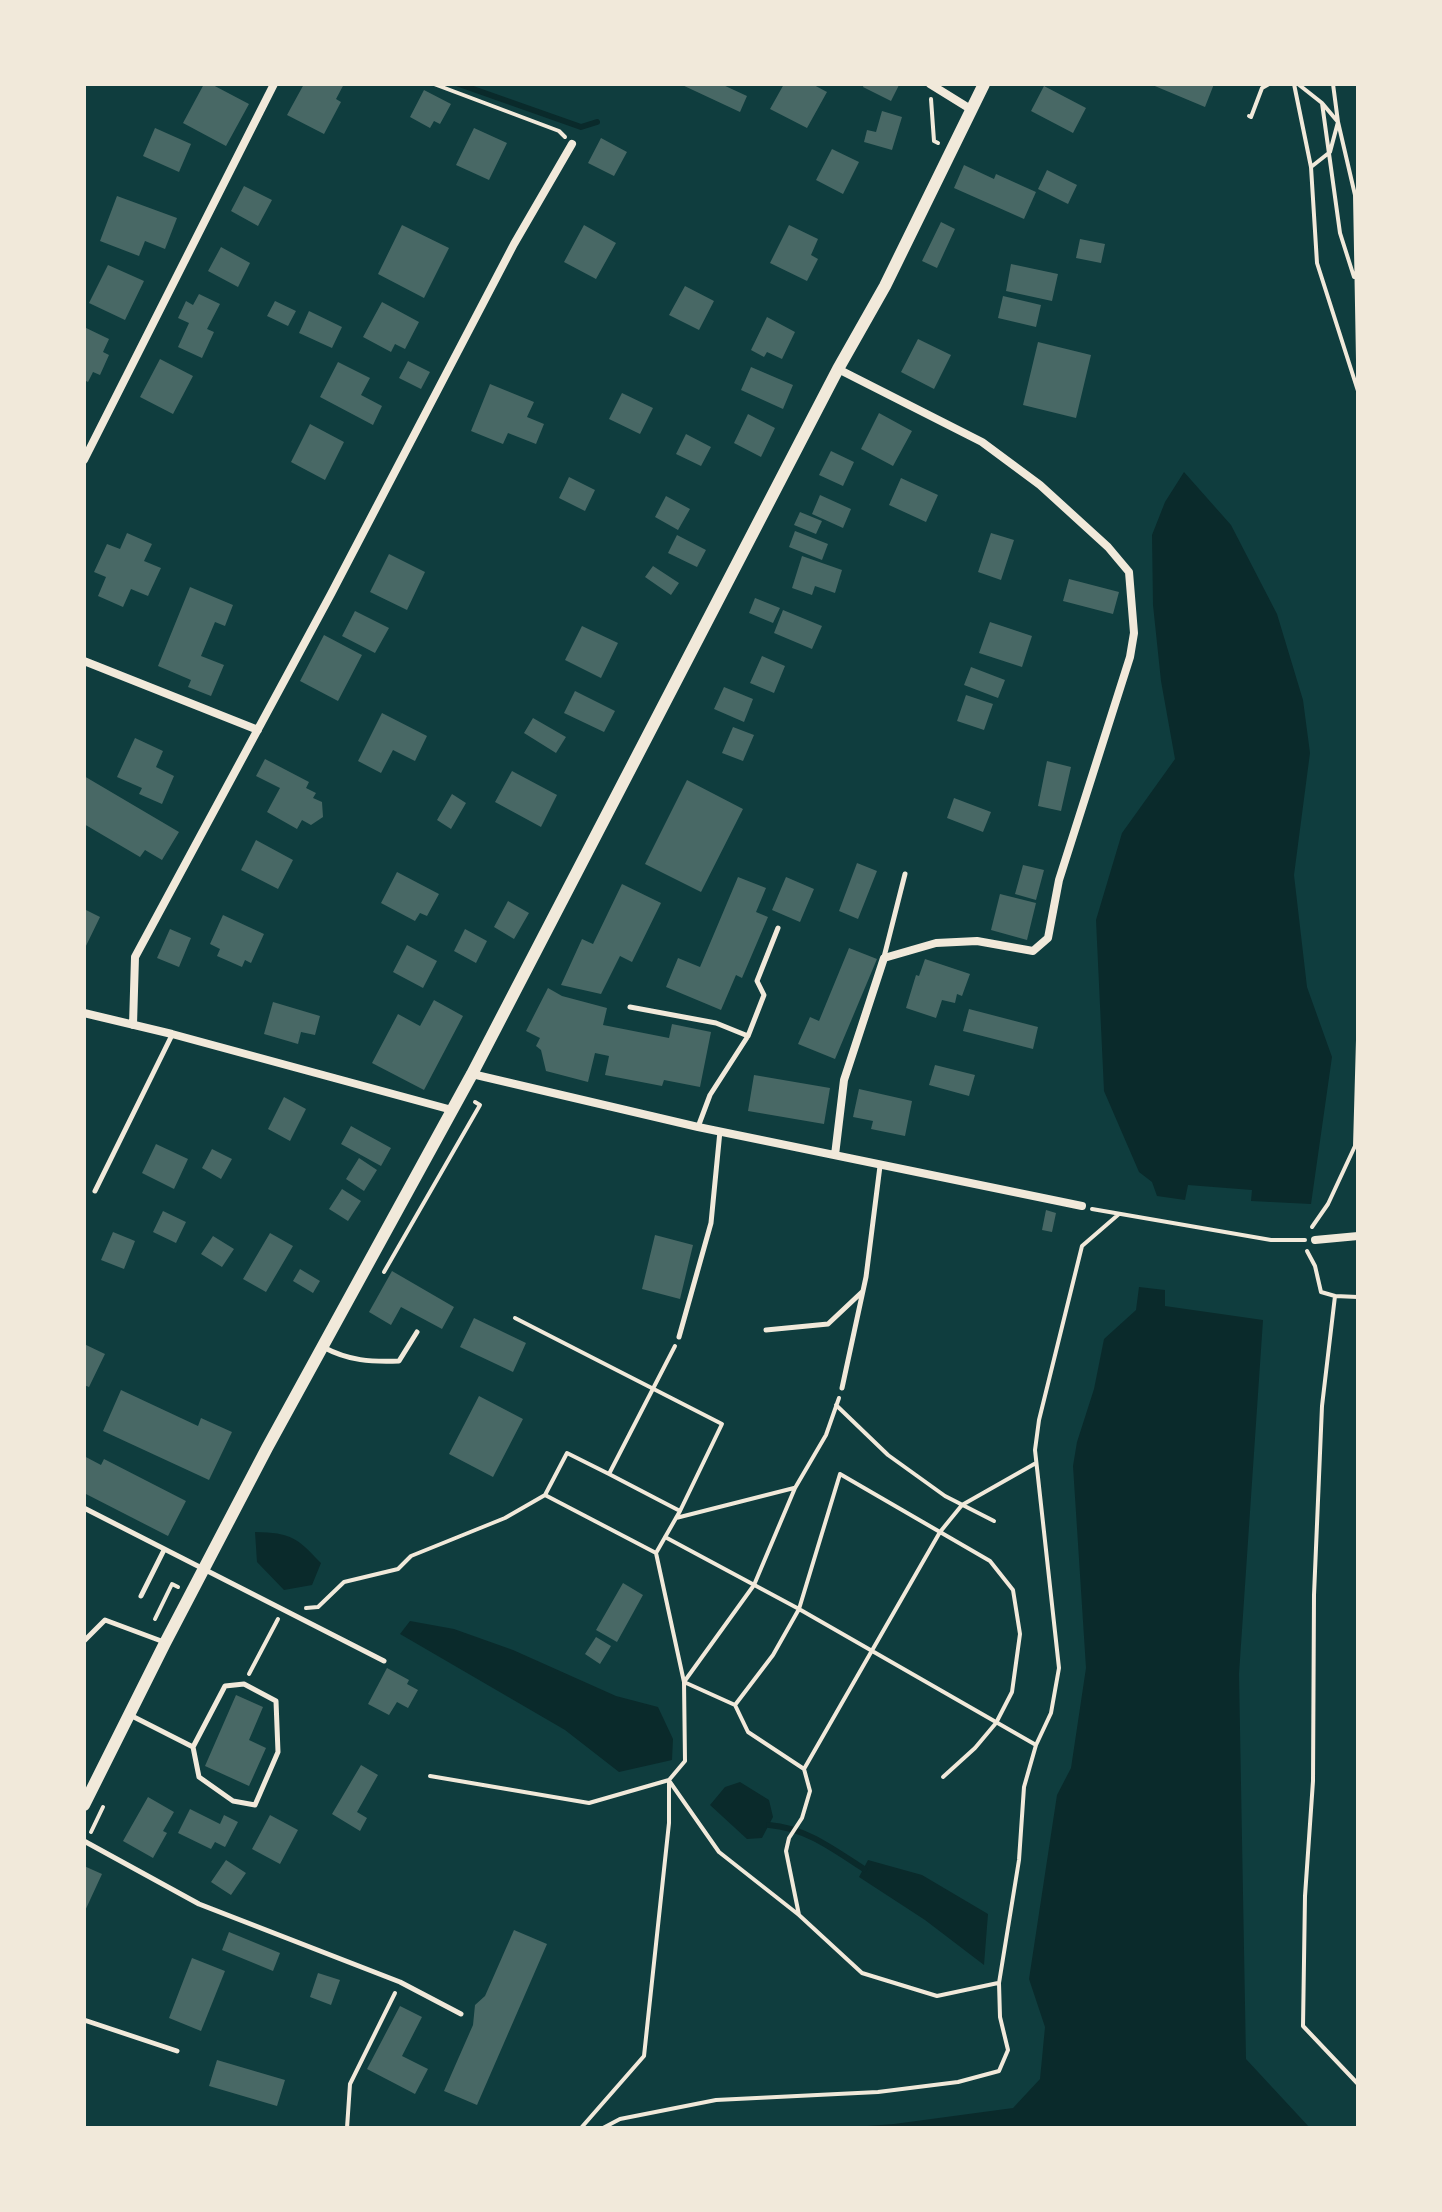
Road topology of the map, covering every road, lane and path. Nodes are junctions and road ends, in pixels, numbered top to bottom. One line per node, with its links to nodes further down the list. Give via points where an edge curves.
1 (274, 84): 20 (street)
2 (984, 84): 9 (street)
3 (1269, 84): 10 (path)
4 (1296, 84): 8 (path); 15 (path)
5 (1333, 84): 11 (path)
6 (434, 85): 12 (path, via 559,131)
7 (932, 85): 9 (street); 13 (path, via 934,141)
8 (1322, 103): 11 (path); 14 (path)
9 (972, 110): 13 (street)
10 (1249, 116)
11 (1338, 122): 14 (path); 16 (path, via 1355,195)
12 (572, 144): 24 (street)
13 (950, 150): 18 (street, via 885,286)
14 (1330, 152): 15 (path); 16 (path, via 1340,233)
15 (1311, 167): 19 (path, via 1317,263)
16 (1357, 283): 17 (path)
17 (1358, 360)
18 (838, 369): 27 (street, via 982,442 1040,485 1129,572 1134,633 1059,880 1048,938 1033,951 977,941 936,943); 34 (street)
19 (1358, 391)
20 (84, 460)
21 (1358, 486): 22 (path)
22 (1358, 508)
23 (84, 661): 24 (street)
24 (258, 730): 30 (street, via 135,957)
25 (905, 874): 27 (lane)
26 (778, 928): 32 (lane, via 757,981 764,995)
27 (884, 958): 38 (street, via 844,1080)
28 (630, 1007): 32 (lane, via 716,1023)
29 (84, 1013): 30 (street)
30 (133, 1025): 31 (street)
31 (172, 1034): 35 (street); 40 (lane)
32 (748, 1036): 36 (lane, via 710,1095)
33 (1358, 1040): 44 (path, via 1355,1146 1328,1204)
34 (472, 1074): 35 (street); 36 (street)
35 (452, 1110): 53 (street)
36 (698, 1127): 37 (street)
37 (720, 1131): 38 (street); 52 (lane, via 711,1223)
38 (835, 1155): 39 (street)
39 (880, 1165): 41 (street); 46 (lane)
40 (95, 1191)
41 (1082, 1206): 42 (path)
42 (1119, 1214): 44 (path, via 1271,1240); 57 (path, via 1082,1246 1039,1420)
43 (1358, 1236): 45 (street)
44 (1302, 1240): 45 (path); 47 (path, via 1321,1292)
45 (1315, 1240)
46 (863, 1291): 50 (lane, via 828,1324); 54 (lane)
47 (1335, 1296): 48 (path); 99 (path, via 1321,1421 1303,2026)
48 (1358, 1297)
49 (515, 1318): 55 (path)
50 (766, 1330)
51 (417, 1332): 53 (lane, via 399,1361 362,1362)
52 (679, 1337): 55 (path)
53 (323, 1346): 70 (street)
54 (842, 1388): 56 (path)
55 (655, 1389): 58 (path); 63 (path, via 722,1424)
56 (836, 1405): 59 (path, via 826,1435); 61 (path, via 888,1455)
57 (1036, 1463): 61 (path); 85 (path, via 1059,1668 1051,1713)
58 (609, 1474): 60 (path, via 567,1453); 63 (path)
59 (795, 1488): 64 (path); 71 (path)
60 (545, 1495): 69 (path); 73 (path, via 505,1518 411,1556 398,1569 344,1582)
61 (962, 1505): 65 (path); 66 (path)
62 (84, 1508): 68 (lane)
63 (680, 1511): 64 (path)
64 (676, 1518): 67 (path)
65 (994, 1521)
66 (940, 1532): 74 (path, via 840,1474); 78 (path); 84 (path, via 990,1561 1013,1590 1020,1634 1012,1692)
67 (665, 1537): 69 (path); 71 (path)
68 (164, 1550): 70 (lane); 72 (lane)
69 (656, 1553): 80 (path)
70 (203, 1570): 75 (lane); 77 (street)
71 (754, 1585): 74 (path); 80 (path)
72 (141, 1596)
73 (318, 1607)
74 (799, 1609): 78 (path); 82 (path)
75 (283, 1610): 79 (lane); 81 (path)
76 (84, 1641): 77 (lane, via 105,1620)
77 (165, 1643): 83 (street)
78 (872, 1651): 84 (path); 87 (path)
79 (384, 1661)
80 (684, 1682): 82 (path); 90 (path, via 685,1761)
81 (244, 1684): 86 (lane, via 225,1686); 86 (lane, via 276,1701 278,1752 255,1805 233,1801 199,1777)
82 (735, 1705): 87 (path, via 748,1732)
83 (129, 1714): 86 (lane); 91 (street)
84 (996, 1723): 85 (path); 89 (path)
85 (1036, 1745): 95 (path, via 1024,1787 1019,1860)
86 (193, 1747)
87 (804, 1769): 93 (path, via 810,1791 786,1851)
88 (430, 1776): 90 (path, via 589,1803)
89 (943, 1777)
90 (669, 1780): 93 (path, via 719,1852); 101 (path, via 644,2056)
91 (84, 1805)
92 (84, 1841): 94 (lane, via 199,1904)
93 (799, 1915): 95 (path, via 862,1973 937,1996)
94 (400, 1982): 96 (lane); 100 (path, via 350,2084)
95 (999, 1983): 102 (path, via 1008,2050 999,2071 878,2092 716,2100 620,2119)
96 (461, 2014)
97 (84, 2020): 98 (lane)
98 (177, 2051)
99 (1358, 2084)
100 (347, 2128)
101 (581, 2128)
102 (603, 2128)

